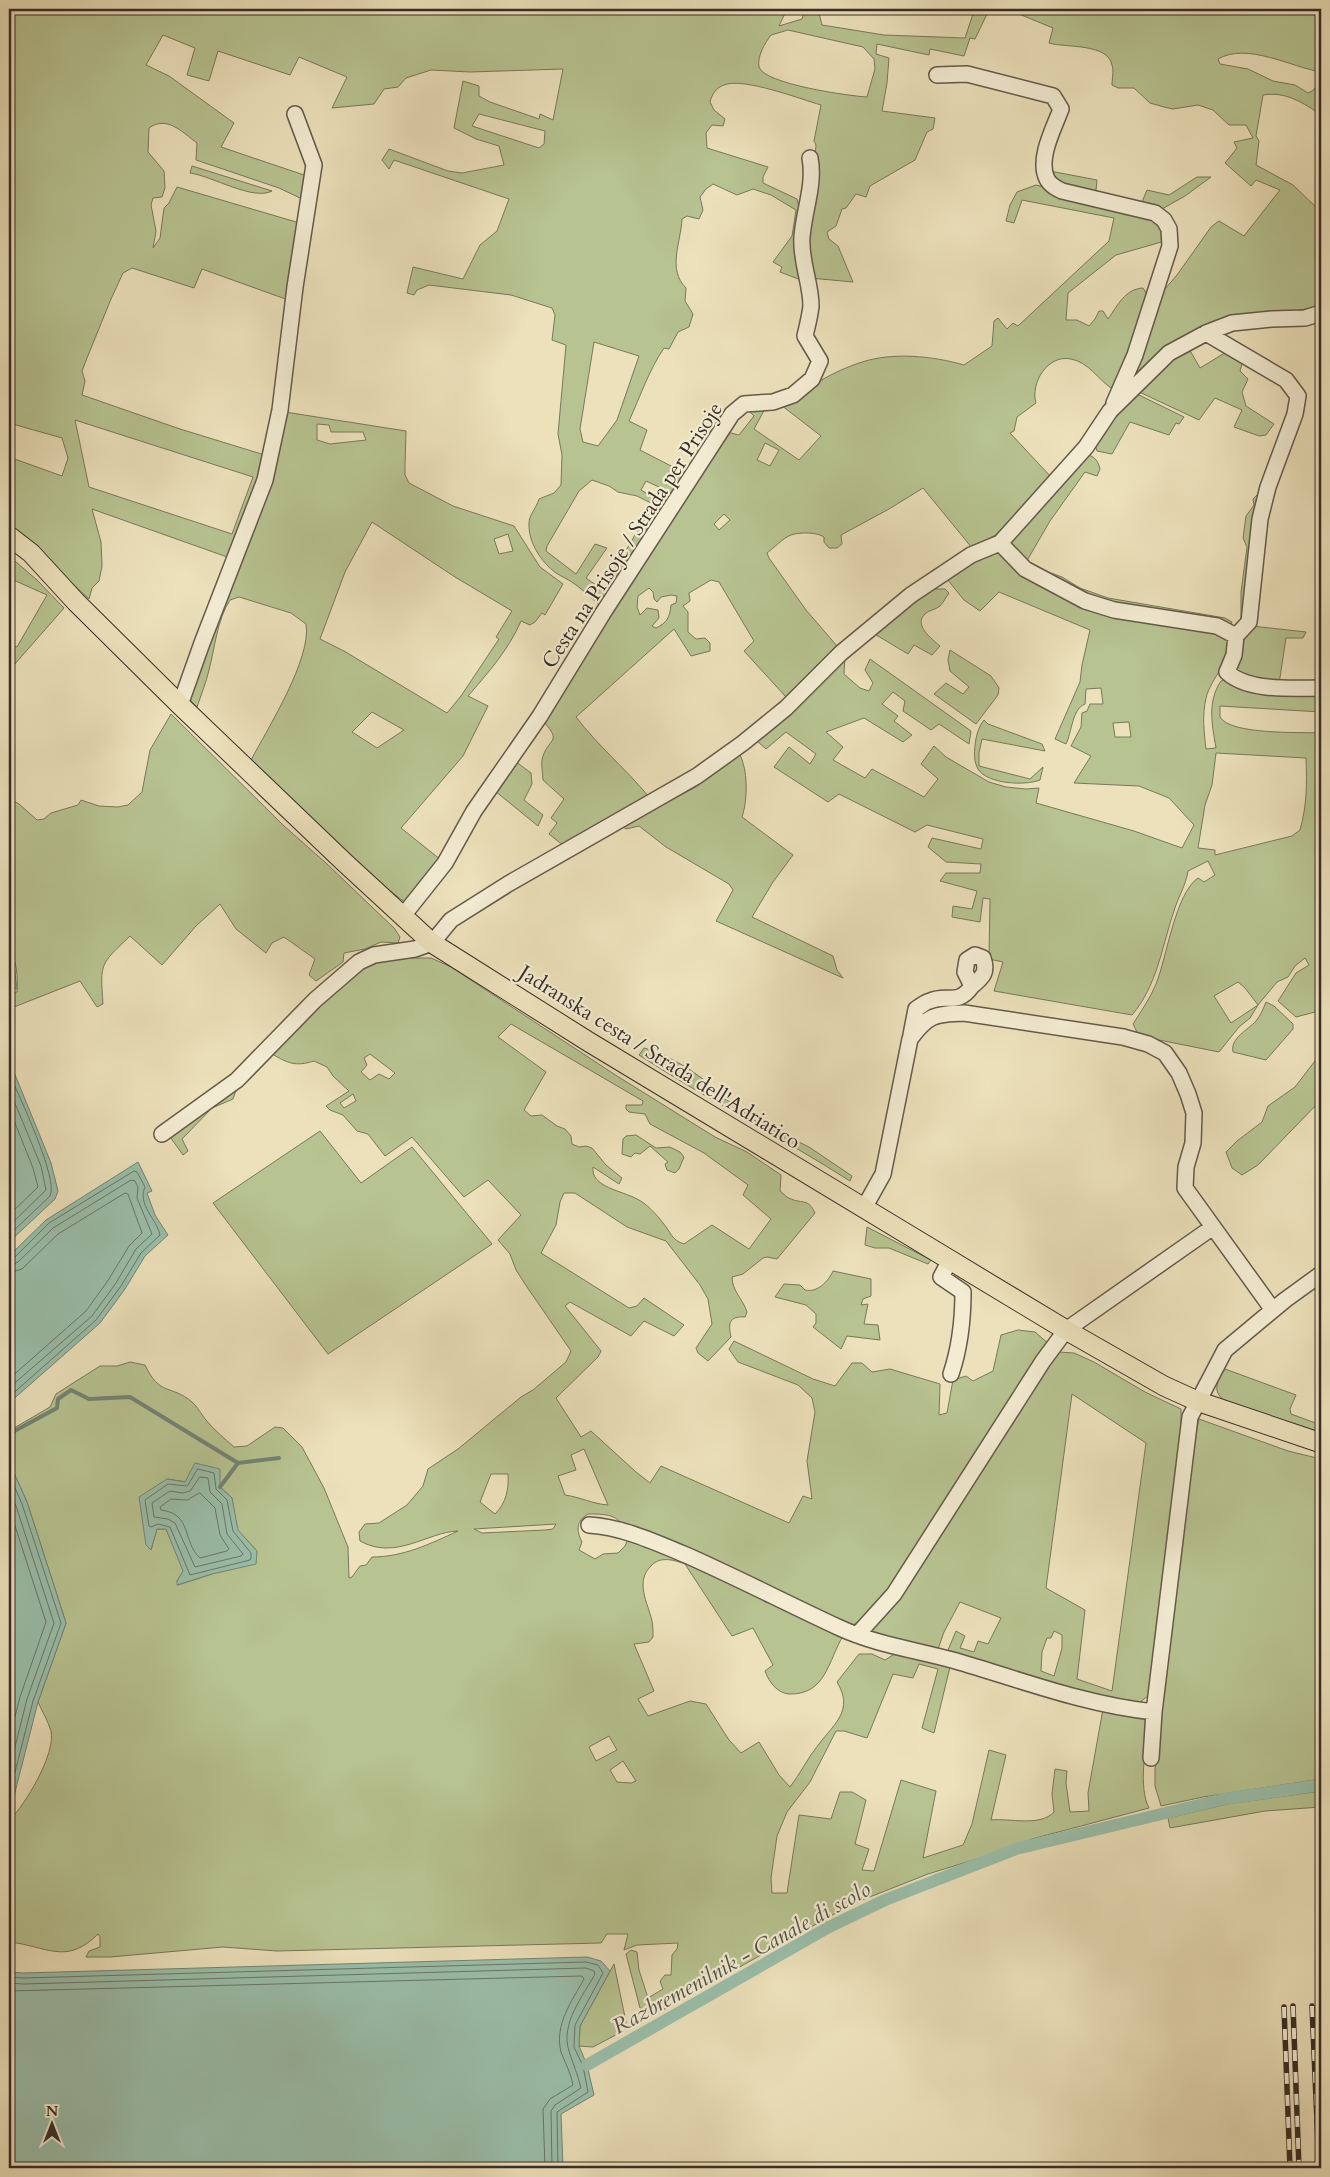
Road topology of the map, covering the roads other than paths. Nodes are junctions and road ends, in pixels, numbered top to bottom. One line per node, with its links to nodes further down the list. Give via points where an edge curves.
1 (936, 75): 6 (street, via 967,74 1054,96 1061,108 1044,158 1046,178 1052,185 1062,191 1155,213 1164,220 1169,230 1170,246 1165,266 1135,355)
2 (295, 114): 11 (street, via 314,165 272,457)
3 (810, 158): 12 (street, Cesta na Prisoje / Strada per Prisoje, via 812,187 801,239 811,306 805,336 820,361 812,379 793,395 773,402 744,404 732,414 540,716 474,811 445,862)
4 (1321, 313): 5 (street, via 1305,318 1232,323)
5 (1206, 333): 6 (street, via 1169,353); 9 (street, via 1286,380 1298,396 1260,519 1249,622)
6 (1110, 411): 8 (street, via 1086,447)
7 (9, 536): 11 (main road, Jadranska cesta / Strada dell'Adriatico, via 32,553 76,602)
8 (1000, 543): 9 (street, via 1025,569 1085,601 1114,610 1216,626); 13 (street, via 971,555 911,595 841,653 786,708 697,776 508,884 451,920)
9 (1236, 636): 10 (street, via 1234,655 1227,672 1233,678 1246,684)
10 (1321, 688)
11 (180, 705): 12 (main road, Jadranska cesta / Strada dell'Adriatico)
12 (402, 917): 13 (main road, Jadranska cesta / Strada dell'Adriatico)
13 (432, 943): 16 (street, via 374,955 359,962 315,1000 243,1075); 17 (main road, Jadranska cesta / Strada dell'Adriatico)
14 (972, 986): 15 (street, via 966,995 957,999 930,1000 916,1009)
15 (910, 1039): 17 (street, via 883,1174); 18 (street, via 923,1022 940,1014 964,1013 1123,1037 1165,1053 1178,1073 1194,1113 1193,1143 1186,1167 1185,1188)
16 (162, 1134)
17 (864, 1208): 19 (main road, Jadranska cesta / Strada dell'Adriatico)
18 (1213, 1227): 21 (street); 22 (street)
19 (950, 1260): 22 (main road, Jadranska cesta / Strada dell'Adriatico); 23 (street, via 941,1277 963,1292 958,1352)
20 (1321, 1274): 21 (street)
21 (1273, 1310): 24 (street, via 1225,1350)
22 (1066, 1330): 24 (main road, Jadranska cesta / Strada dell'Adriatico); 27 (street, via 894,1594)
23 (951, 1374)
24 (1196, 1401): 25 (main road, Jadranska cesta / Strada dell'Adriatico); 28 (street, via 1190,1417)
25 (1321, 1443)
26 (589, 1525): 27 (street, via 606,1526 656,1543)
27 (857, 1635): 28 (street, via 912,1652 954,1660 1022,1682 1128,1709)
28 (1154, 1712): 29 (street)
29 (1150, 1758)

